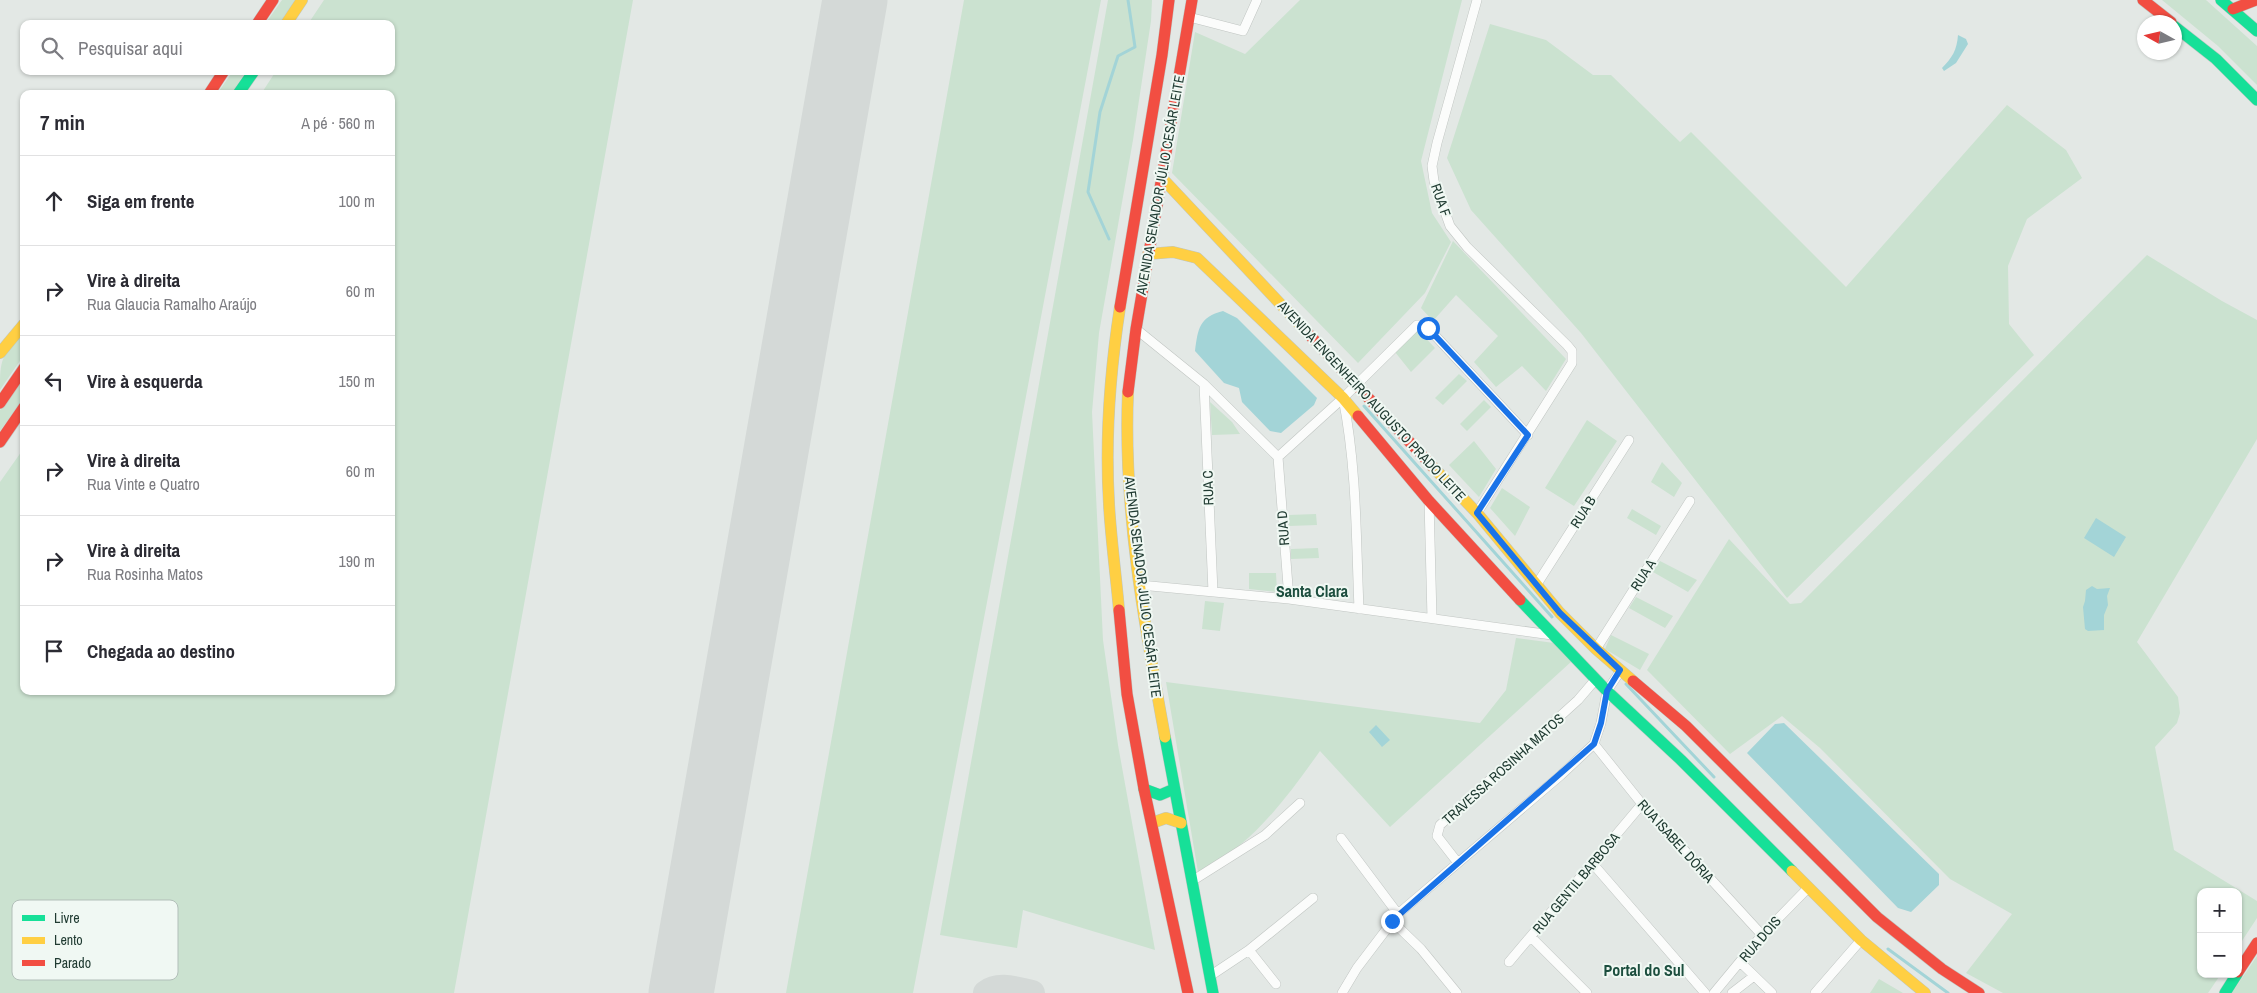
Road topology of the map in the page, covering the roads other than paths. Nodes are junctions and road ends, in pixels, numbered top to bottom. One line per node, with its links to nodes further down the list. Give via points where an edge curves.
1 (273, 0): 13 (main road)
2 (302, 0): 14 (main road)
3 (1169, 0): 53 (main road, AVENIDA SENADOR JÚLIO CESÁR LEITE, via 1111,368 1108,440 1109,503 1127,694)
4 (1192, 0): 12 (main road, AVENIDA SENADOR JÚLIO CESÁR LEITE)
5 (1257, 0): 12 (street, via 1243,31)
6 (1477, 0): 33 (street, RUA F, via 1432,166 1450,226 1467,247 1567,345 1573,357)
7 (2143, 0): 11 (main road)
8 (2221, 0): 10 (main road)
9 (2256, 0): 10 (main road)
10 (2233, 9): 15 (main road)
11 (2162, 15)
12 (1189, 17): 22 (main road, AVENIDA SENADOR JÚLIO CESÁR LEITE)
13 (260, 20)
14 (289, 20)
15 (2257, 31)
16 (2182, 32): 21 (main road)
17 (221, 75): 19 (main road)
18 (251, 75): 20 (main road)
19 (211, 90)
20 (241, 90)
21 (2257, 100)
22 (1162, 178): 23 (main road, AVENIDA SENADOR JÚLIO CESÁR LEITE); 29 (main road, AVENIDA ENGENHEIRO AUGUSTO PRADO LEITE)
23 (1148, 254): 25 (main road, AVENIDA SENADOR JÚLIO CESÁR LEITE); 30 (main road, AVENIDA ENGENHEIRO AUGUSTO PRADO LEITE, via 1176,251 1197,258)
24 (20, 329): 26 (main road)
25 (1136, 329): 28 (street); 41 (main road, AVENIDA SENADOR JÚLIO CESÁR LEITE, via 1126,442)
26 (0, 353)
27 (20, 374): 31 (main road)
28 (1204, 384): 36 (street); 42 (street, RUA C)
29 (1357, 384): 30 (street); 33 (street, via 1410,330 1422,325); 39 (main road, AVENIDA ENGENHEIRO AUGUSTO PRADO LEITE)
30 (1343, 398): 36 (street); 38 (main road, AVENIDA ENGENHEIRO AUGUSTO PRADO LEITE); 44 (street, via 1351,437 1355,484)
31 (0, 403)
32 (20, 413): 35 (main road)
33 (1528, 435): 39 (street)
34 (1628, 440): 40 (street, RUA B)
35 (0, 442)
36 (1278, 456): 43 (street, RUA D)
37 (1690, 501): 47 (street, RUA A)
38 (1429, 502): 45 (street); 46 (main road, AVENIDA ENGENHEIRO AUGUSTO PRADO LEITE)
39 (1477, 513): 40 (main road, AVENIDA ENGENHEIRO AUGUSTO PRADO LEITE)
40 (1537, 584): 47 (main road, AVENIDA ENGENHEIRO AUGUSTO PRADO LEITE, via 1560,613)
41 (1140, 585): 42 (street); 52 (main road, AVENIDA SENADOR JÚLIO CESÁR LEITE)
42 (1213, 592): 43 (street)
43 (1289, 599): 44 (street)
44 (1359, 609): 45 (street)
45 (1432, 618): 46 (street)
46 (1552, 635): 49 (main road, AVENIDA ENGENHEIRO AUGUSTO PRADO LEITE)
47 (1596, 648): 48 (main road, AVENIDA ENGENHEIRO AUGUSTO PRADO LEITE)
48 (1620, 670): 50 (street); 89 (main road, AVENIDA ENGENHEIRO AUGUSTO PRADO LEITE, via 1686,726 1877,917 1942,969)
49 (1596, 679): 50 (main road, AVENIDA ENGENHEIRO AUGUSTO PRADO LEITE); 59 (street, TRAVESSA ROSINHA MATOS, via 1578,700 1440,824 1437,836)
50 (1607, 691): 51 (street); 62 (main road, AVENIDA ENGENHEIRO AUGUSTO PRADO LEITE)
51 (1594, 744): 55 (street, RUA ISABEL DÓRIA); 59 (street)
52 (1174, 788): 53 (main road, via 1160,795); 57 (main road, AVENIDA SENADOR JÚLIO CESÁR LEITE)
53 (1144, 789): 56 (main road, AVENIDA SENADOR JÚLIO CESÁR LEITE)
54 (1300, 803): 61 (street, via 1265,835)
55 (1642, 804): 60 (street, RUA GENTIL BARBOSA); 66 (street, RUA ISABEL DÓRIA)
56 (1152, 823): 57 (main road, via 1165,817); 78 (main road, AVENIDA SENADOR JÚLIO CESÁR LEITE)
57 (1181, 823): 61 (main road, AVENIDA SENADOR JÚLIO CESÁR LEITE)
58 (1341, 838): 64 (street)
59 (1458, 863): 64 (street)
60 (1592, 864): 67 (street, RUA GENTIL BARBOSA); 83 (street)
61 (1192, 881): 74 (main road, AVENIDA SENADOR JÚLIO CESÁR LEITE)
62 (1809, 887): 66 (street, RUA DOIS); 68 (main road, AVENIDA ENGENHEIRO AUGUSTO PRADO LEITE)
63 (1313, 898): 70 (street)
64 (1398, 914): 65 (street)
65 (1392, 921): 80 (street); 81 (street, via 1421,948)
66 (1762, 934): 72 (street, RUA DOIS)
67 (1531, 937): 71 (street, RUA GENTIL BARBOSA); 82 (street)
68 (1861, 940): 87 (street); 88 (main road, AVENIDA ENGENHEIRO AUGUSTO PRADO LEITE)
69 (2257, 943): 73 (main road)
70 (1249, 950): 74 (street); 77 (street)
71 (1510, 962)
72 (1740, 962): 75 (street); 84 (street, RUA DOIS)
73 (2242, 967)
74 (1210, 976): 79 (main road, AVENIDA SENADOR JÚLIO CESÁR LEITE)
75 (1754, 976): 85 (street, RUA DOIS); 86 (street)
76 (2235, 978): 90 (main road)
77 (1276, 984)
78 (1188, 993)
79 (1213, 993)
80 (1342, 993)
81 (1457, 993)
82 (1587, 993)
83 (1705, 993)
84 (1714, 993)
85 (1732, 993)
86 (1772, 993)
87 (1815, 993)
88 (1925, 993)
89 (1979, 993)
90 (2225, 993)

